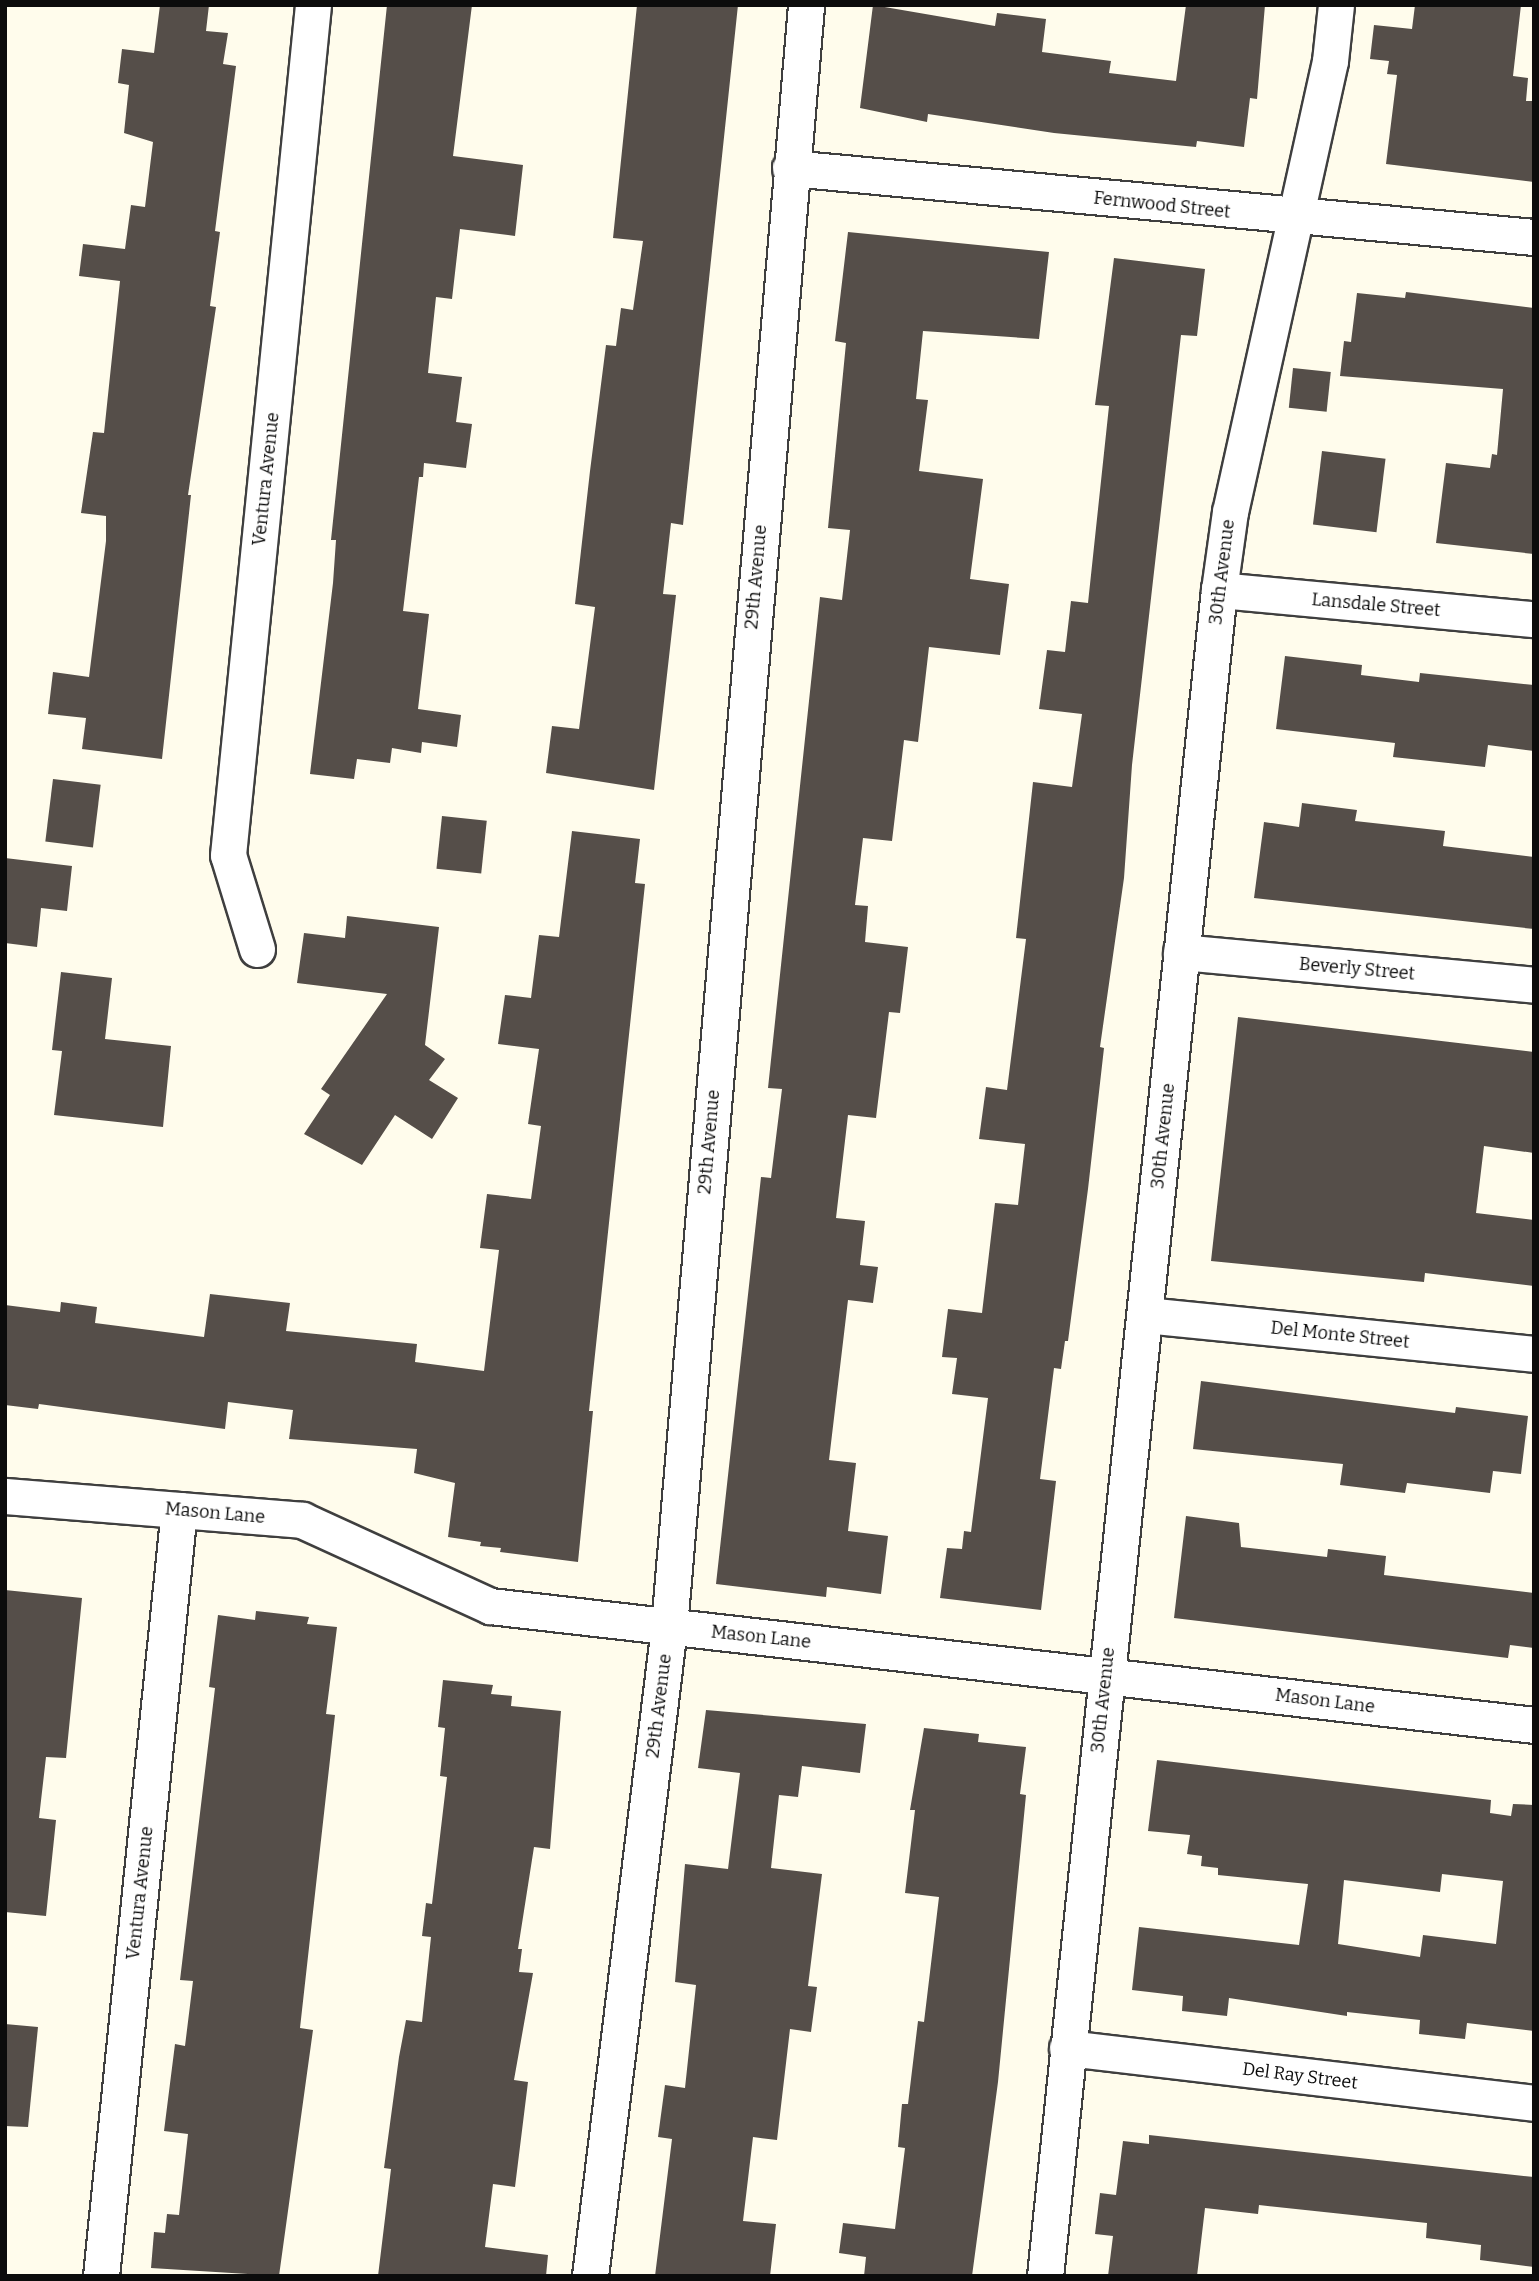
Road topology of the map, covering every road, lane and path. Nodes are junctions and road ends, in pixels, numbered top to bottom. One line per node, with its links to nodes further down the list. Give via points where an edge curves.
1 (313, 5): 9 (street, Ventura Avenue, via 228,855)
2 (806, 5): 4 (street, 29th Avenue)
3 (1336, 5): 5 (street, 30th Avenue, via 1330,61)
4 (790, 168): 5 (street, Fernwood Street); 16 (street, 29th Avenue)
5 (1298, 218): 6 (street, Fernwood Street); 7 (street, 30th Avenue, via 1230,512)
6 (1534, 237)
7 (1219, 590): 8 (street, Lansdale Street); 10 (street, 30th Avenue)
8 (1534, 619)
9 (257, 949)
10 (1181, 952): 11 (street, Beverly Street); 12 (street, 30th Avenue)
11 (1534, 985)
12 (1145, 1315): 13 (street, Del Monte Street); 17 (street, 30th Avenue)
13 (1534, 1354)
14 (5, 1496): 15 (street, Mason Lane)
15 (179, 1510): 16 (street, Mason Lane, via 302,1521 490,1606); 21 (street, Ventura Avenue)
16 (669, 1627): 17 (street, Mason Lane); 22 (street, 29th Avenue)
17 (1106, 1675): 18 (street, Mason Lane); 19 (street, 30th Avenue)
18 (1534, 1726)
19 (1067, 2049): 20 (street, Del Ray Street); 23 (street, 30th Avenue)
20 (1534, 2103)
21 (101, 2276)
22 (590, 2276)
23 (1045, 2276)

